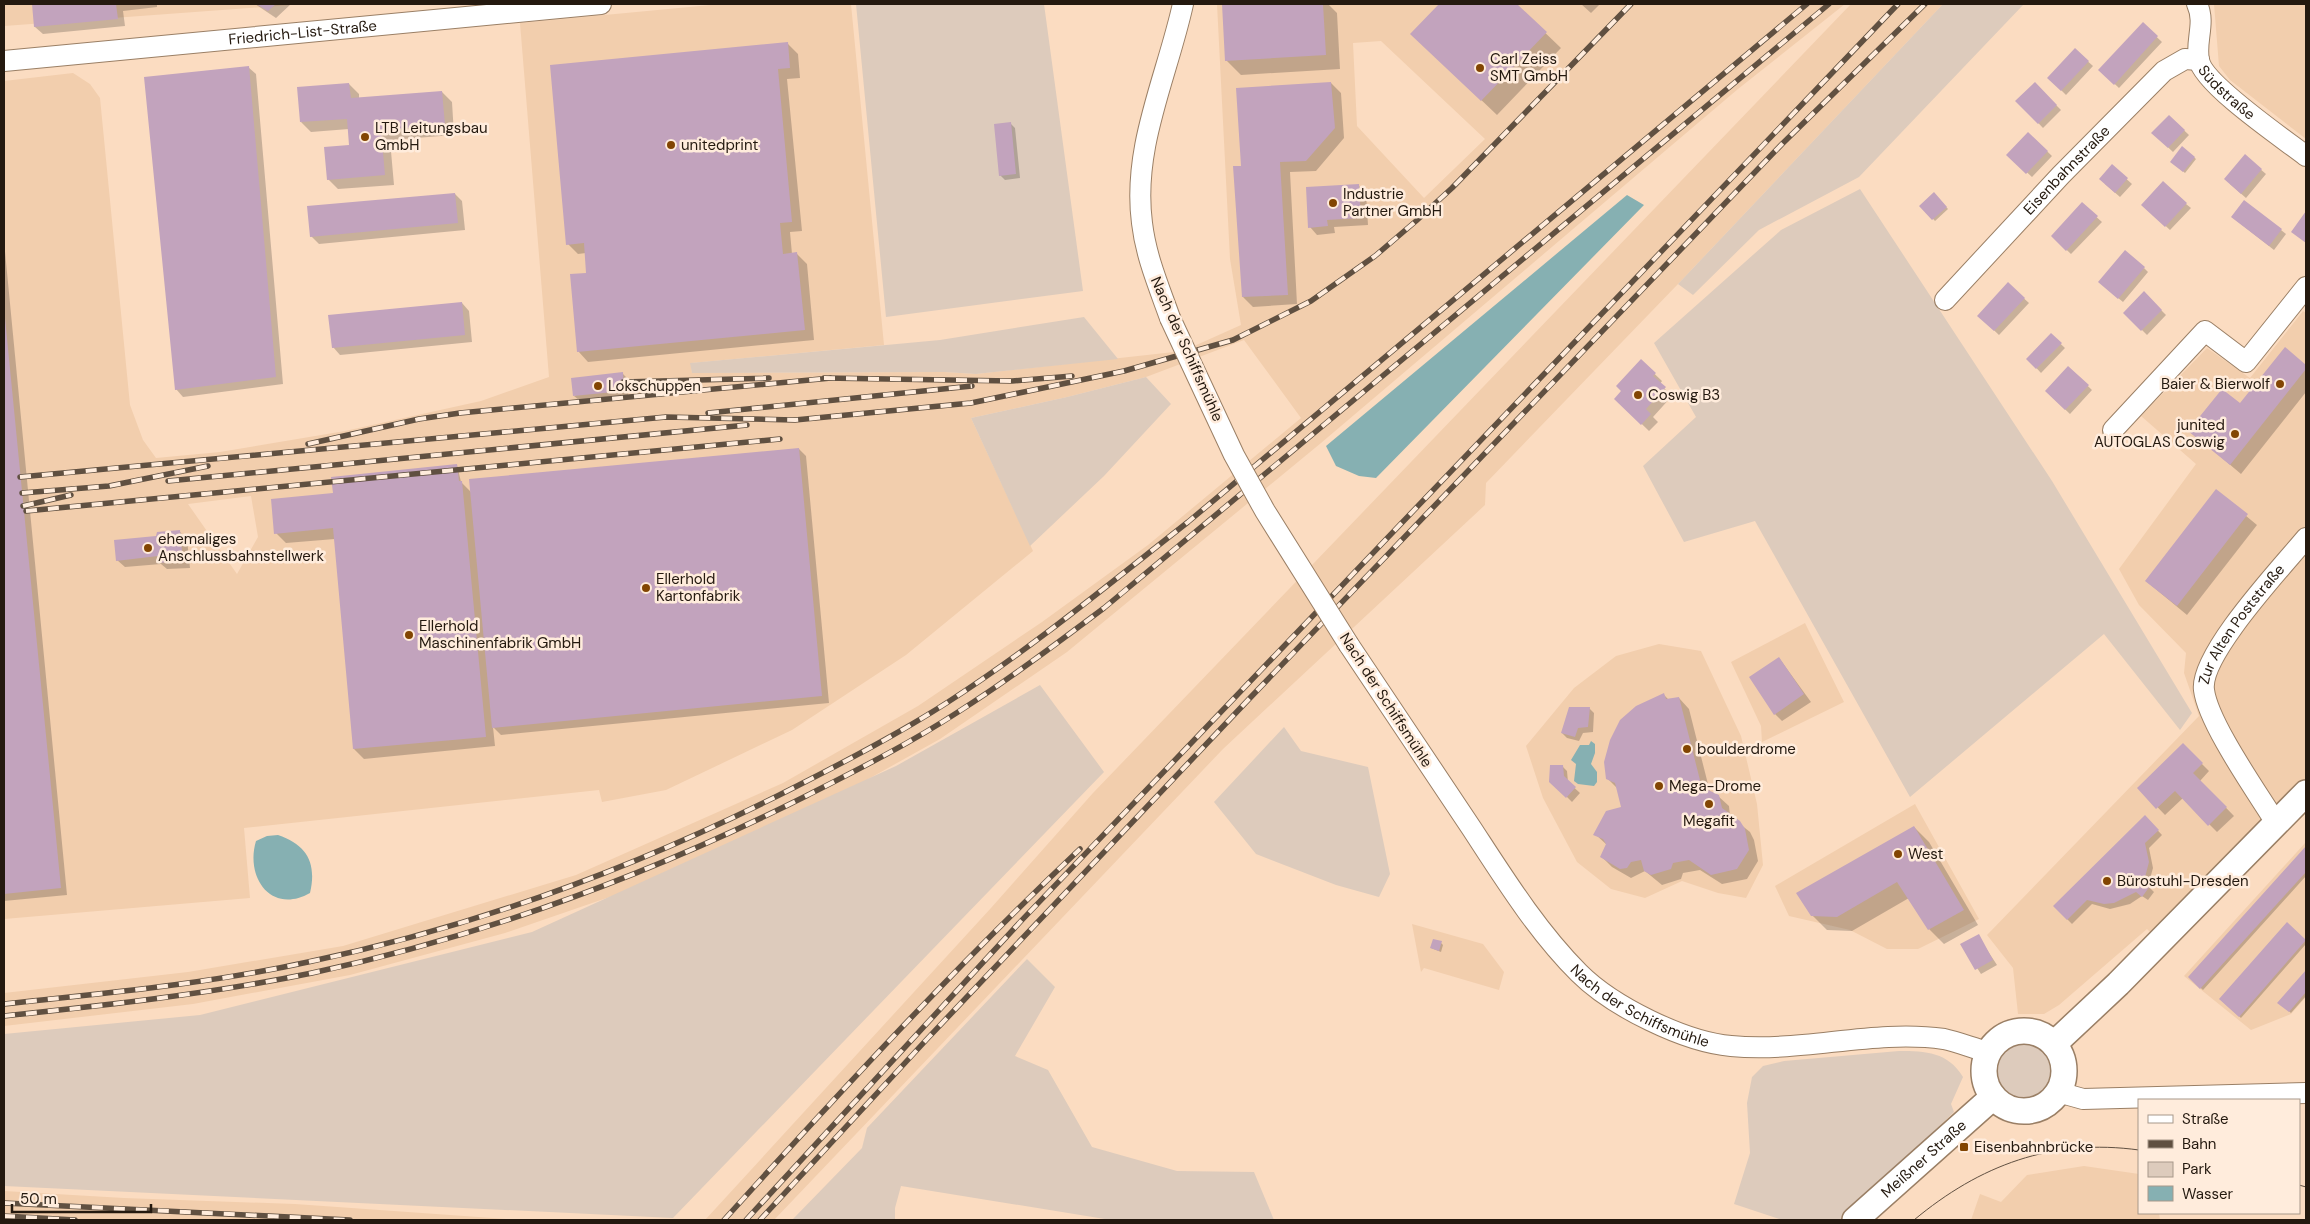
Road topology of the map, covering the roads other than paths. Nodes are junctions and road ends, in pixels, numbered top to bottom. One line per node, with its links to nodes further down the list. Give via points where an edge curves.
1 (601, 4): 5 (street, Friedrich-List-Straße)
2 (1183, 4): 14 (street, Nach der Schiffsmühle, bridge, via 1149,122 1141,187 1142,223 1151,266 1170,318 1234,455 1265,511 1349,645 1490,858 1550,942 1580,974 1628,1009 1675,1033 1730,1046 1794,1046 1915,1037 1945,1040)
3 (2197, 4): 4 (street, Südstraße, via 2202,23)
4 (2198, 60): 6 (street, Südstraße, via 2203,72 2215,84); 8 (street, Eisenbahnstraße, via 2185,59 2164,71)
5 (4, 61)
6 (2306, 156)
7 (2306, 286): 9 (street, via 2246,362 2206,331)
8 (1945, 300)
9 (2113, 430)
10 (2306, 538): 12 (street, Zur Alten Poststraße, via 2224,638 2208,666 2203,689 2215,720)
11 (2306, 793): 12 (main road)
12 (2276, 823): 13 (main road, via 2140,962)
13 (2054, 1044): 14 (main road, via 2032,1031 2019,1030 2006,1034); 15 (main road, via 2064,1066)
14 (1988, 1052): 17 (main road, via 1984,1076)
15 (2058, 1092): 16 (street, via 2083,1099); 17 (main road, via 2040,1108 2027,1111 2014,1110)
16 (2306, 1094)
17 (1993, 1097): 18 (main road, Meißner Straße)
18 (1856, 1220)

